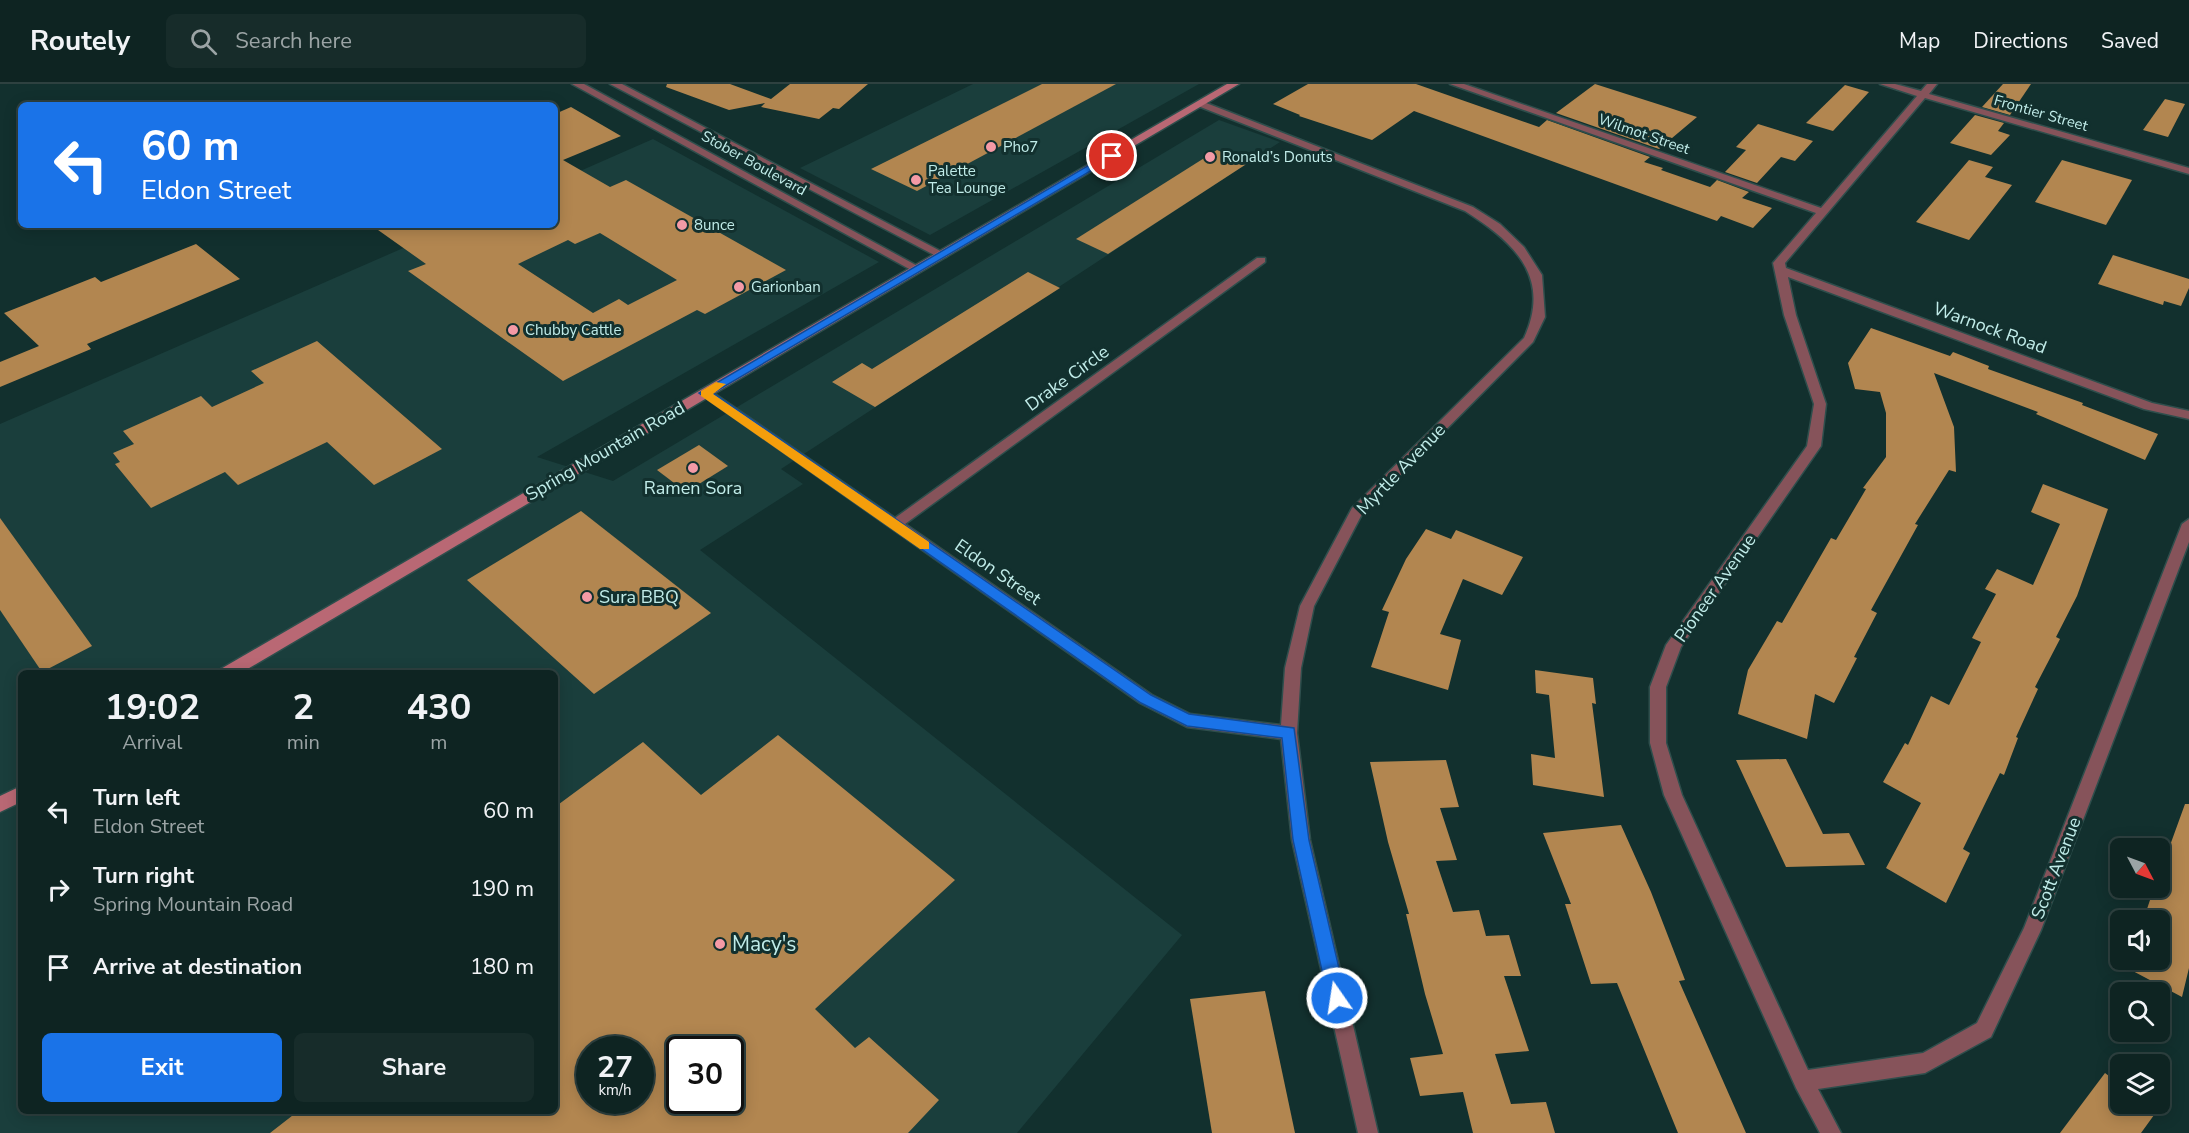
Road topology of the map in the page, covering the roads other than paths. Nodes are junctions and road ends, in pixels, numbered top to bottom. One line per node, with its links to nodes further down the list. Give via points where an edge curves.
1 (577, 84): 12 (street, Stober Boulevard)
2 (615, 84): 10 (street, Stober Boulevard)
3 (1234, 84): 7 (main road, Spring Mountain Road)
4 (1455, 84): 9 (street, Wilmot Street)
5 (1885, 84): 6 (street, Frontier Street)
6 (1927, 89): 8 (street, Frontier Street); 9 (street)
7 (1201, 104): 10 (main road, Spring Mountain Road); 19 (street, Myrtle Avenue, via 1469,208 1520,249 1536,275 1539,317 1529,339 1357,511 1307,606 1293,668)
8 (2189, 171)
9 (1823, 212): 13 (street, via 1779,263)
10 (942, 255): 12 (main road, Spring Mountain Road)
11 (1261, 260): 17 (street, Drake Circle)
12 (917, 269): 14 (main road, Spring Mountain Road)
13 (1780, 270): 15 (street, Warnock Road, via 2150,406); 22 (street, Pioneer Avenue, via 1790,315 1820,404 1814,447 1674,645 1658,687 1658,743 1673,795)
14 (705, 393): 17 (street, Eldon Street); 18 (main road, Spring Mountain Road)
15 (2189, 415)
16 (2189, 524): 22 (street, Scott Avenue, via 2031,930 1984,1030 1925,1063)
17 (894, 525): 19 (street, Eldon Street, via 1146,699 1187,720)
18 (232, 670)
19 (1289, 733): 23 (street, Myrtle Avenue, via 1301,840)
20 (18, 795): 21 (main road)
21 (0, 805)
22 (1803, 1081): 24 (street, Pioneer Avenue)
23 (1368, 1133)
24 (1831, 1133)

